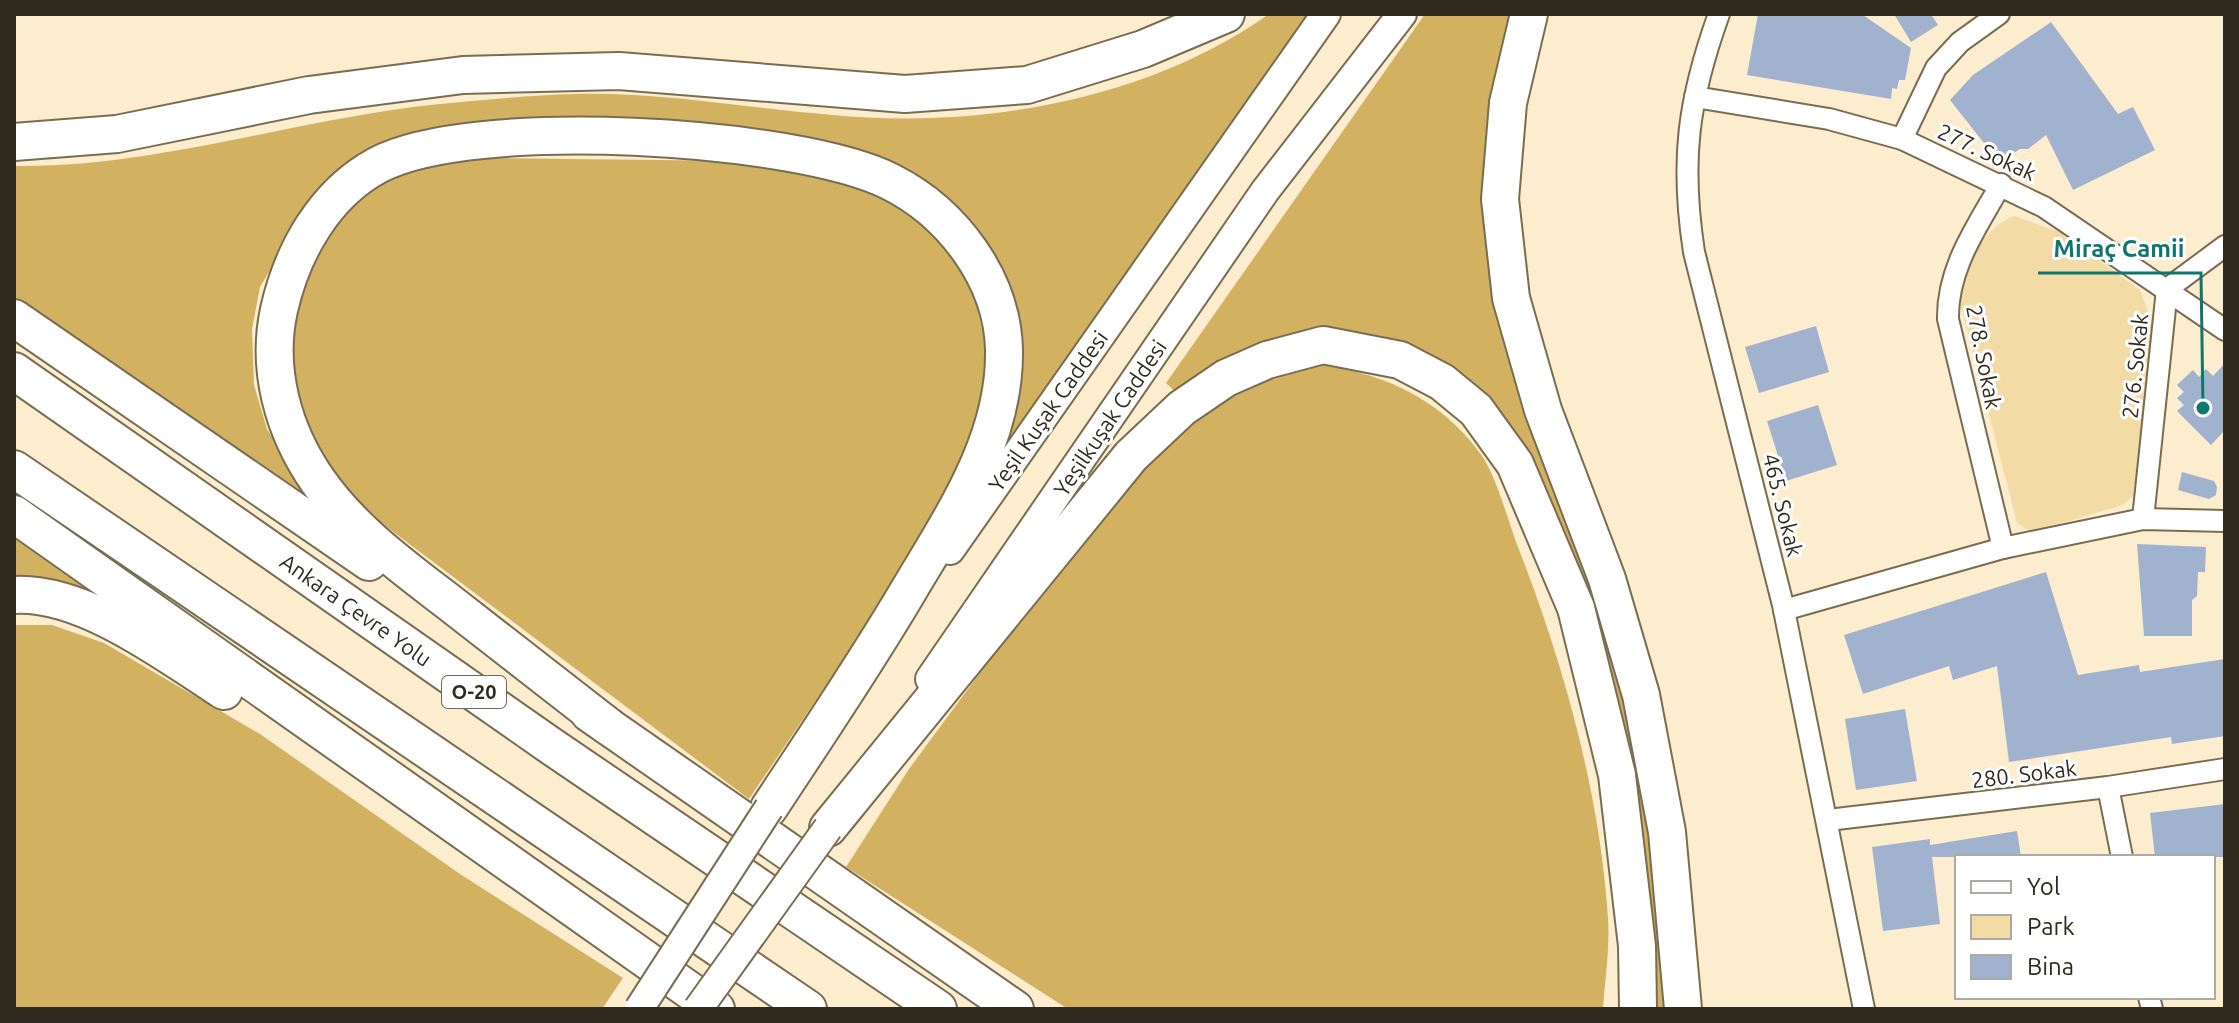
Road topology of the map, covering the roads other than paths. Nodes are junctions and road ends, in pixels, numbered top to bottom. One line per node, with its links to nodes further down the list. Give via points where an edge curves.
1 (1226, 14): 9 (highway, via 1143,49 1027,85 905,94 619,71 463,75 309,95 117,134)
2 (1326, 14): 26 (main road, Yeşil Kuşak Caddesi)
3 (1402, 14): 28 (main road, Yeşilkuşak Caddesi, via 1265,191)
4 (1529, 14): 40 (highway, via 1508,103 1500,199 1511,298 1543,410 1607,579 1641,695 1667,832)
5 (1719, 14): 7 (street, 465. Sokak)
6 (1999, 14): 8 (street, via 1960,42 1936,68)
7 (1695, 97): 8 (street, 277. Sokak, via 1829,119); 22 (street, 465. Sokak, via 1685,165 1694,252)
8 (1902, 139): 10 (street, 277. Sokak)
9 (14, 142)
10 (2001, 184): 12 (street, 277. Sokak); 20 (street, 278. Sokak, via 1956,267 1948,319)
11 (2225, 246): 12 (street, 276. Sokak)
12 (2167, 289): 14 (street, 277. Sokak); 18 (street, 276. Sokak)
13 (14, 318): 23 (highway)
14 (2225, 330)
15 (14, 371): 36 (highway, Ankara Çevre Yolu / O-20, via 537,737)
16 (14, 469): 35 (highway)
17 (14, 514): 31 (highway)
18 (2143, 519): 19 (street); 20 (street)
19 (2225, 521)
20 (2003, 548): 22 (street)
21 (14, 595): 31 (highway, via 71,605 120,625)
22 (1784, 610): 27 (street, 465. Sokak)
23 (608, 726): 26 (highway, via 364,534 315,477 285,417 274,360 281,300 301,247 344,190 381,163 475,140 594,135 748,147 823,158 892,182 944,220 981,268 1004,345 997,408 981,461 951,519); 30 (highway)
24 (2225, 769): 25 (street, 280. Sokak)
25 (2108, 787): 27 (street, 280. Sokak); 29 (street)
26 (769, 808): 32 (main road, Yeşil Kuşak Caddesi, bridge)
27 (1828, 820): 41 (street, 465. Sokak)
28 (828, 828): 33 (main road, Yeşilkuşak Caddesi, bridge); 39 (highway, via 1131,456 1182,408 1226,378 1323,345 1400,360 1442,382 1476,410 1515,464 1576,608 1617,775 1637,946)
29 (2122, 855)
30 (905, 931): 37 (highway); 38 (highway)
31 (605, 932): 34 (highway)
32 (639, 1009)
33 (698, 1009)
34 (716, 1009)
35 (808, 1009)
36 (938, 1009)
37 (1015, 1009)
38 (1032, 1009)
39 (1638, 1009)
40 (1683, 1009)
41 (1864, 1009)

